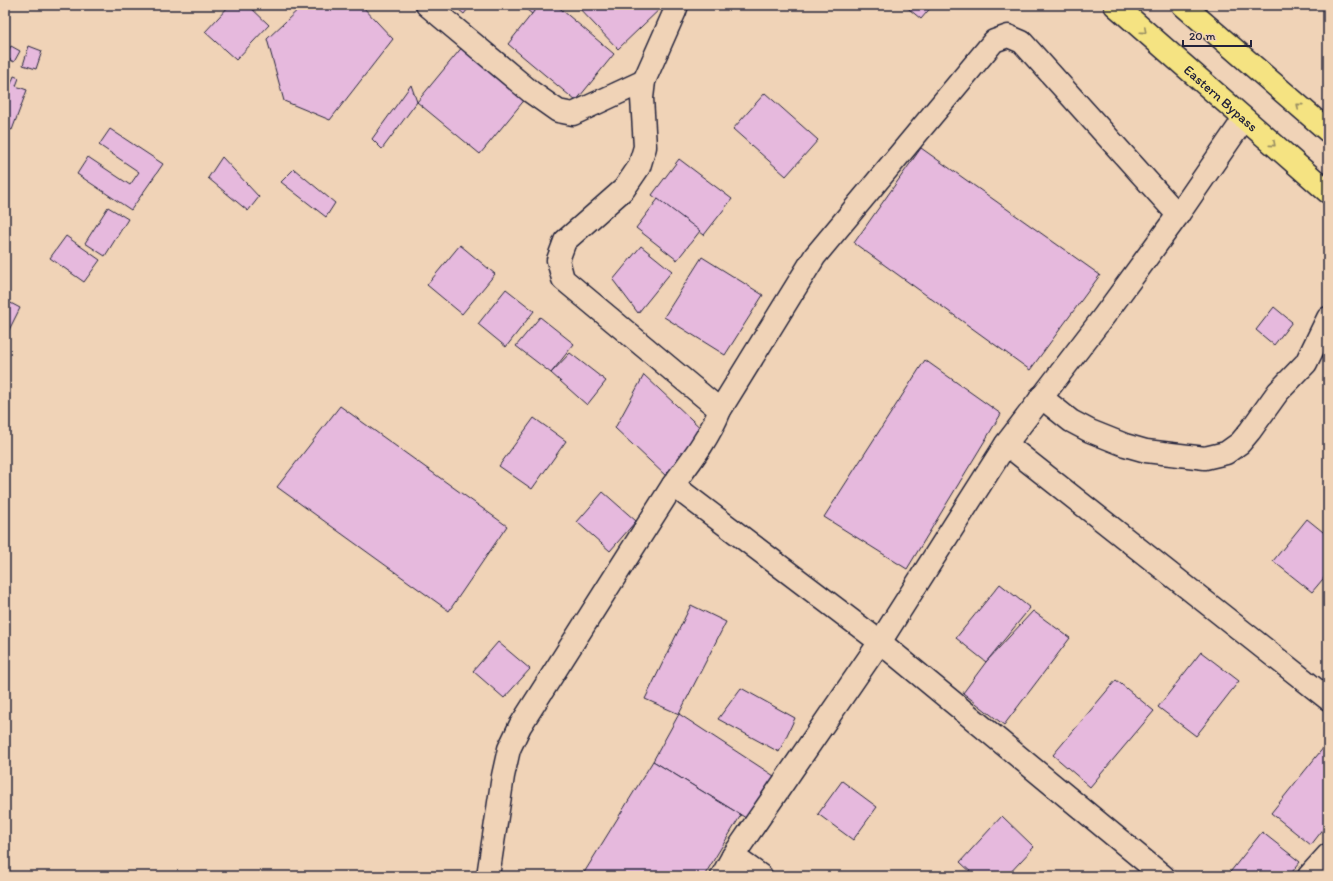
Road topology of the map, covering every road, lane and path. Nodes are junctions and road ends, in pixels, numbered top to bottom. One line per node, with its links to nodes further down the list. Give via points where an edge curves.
1 (427, 5): 5 (street, via 531,92 558,111 573,114)
2 (676, 5): 5 (street, via 676,11)
3 (1115, 5): 6 (main road, Eastern Bypass, one-way to 6)
4 (1183, 5): 7 (main road, one-way to 4)
5 (644, 81): 12 (street, via 642,98 645,147 639,167 624,189 565,241 558,260 561,273 563,279)
6 (1244, 119): 8 (main road, Eastern Bypass, one-way to 8); 9 (street)
7 (1328, 132)
8 (1328, 192)
9 (1178, 216): 11 (street); 12 (street, via 1022,42 1008,36 994,41 815,256)
10 (1328, 318): 11 (street, via 1306,363 1278,392 1240,443 1226,453 1205,458 1146,452 1090,430 1071,420)
11 (1041, 397): 13 (street)
12 (720, 410): 14 (street, via 707,438)
13 (1006, 444): 15 (street); 16 (street)
14 (673, 485): 15 (street); 19 (street, via 520,726 509,749)
15 (880, 642): 18 (street); 22 (street)
16 (1328, 699)
17 (1328, 855): 23 (street)
18 (733, 856): 20 (street); 21 (street)
19 (488, 876)
20 (722, 876)
21 (761, 876)
22 (1163, 876)
23 (1309, 876)

